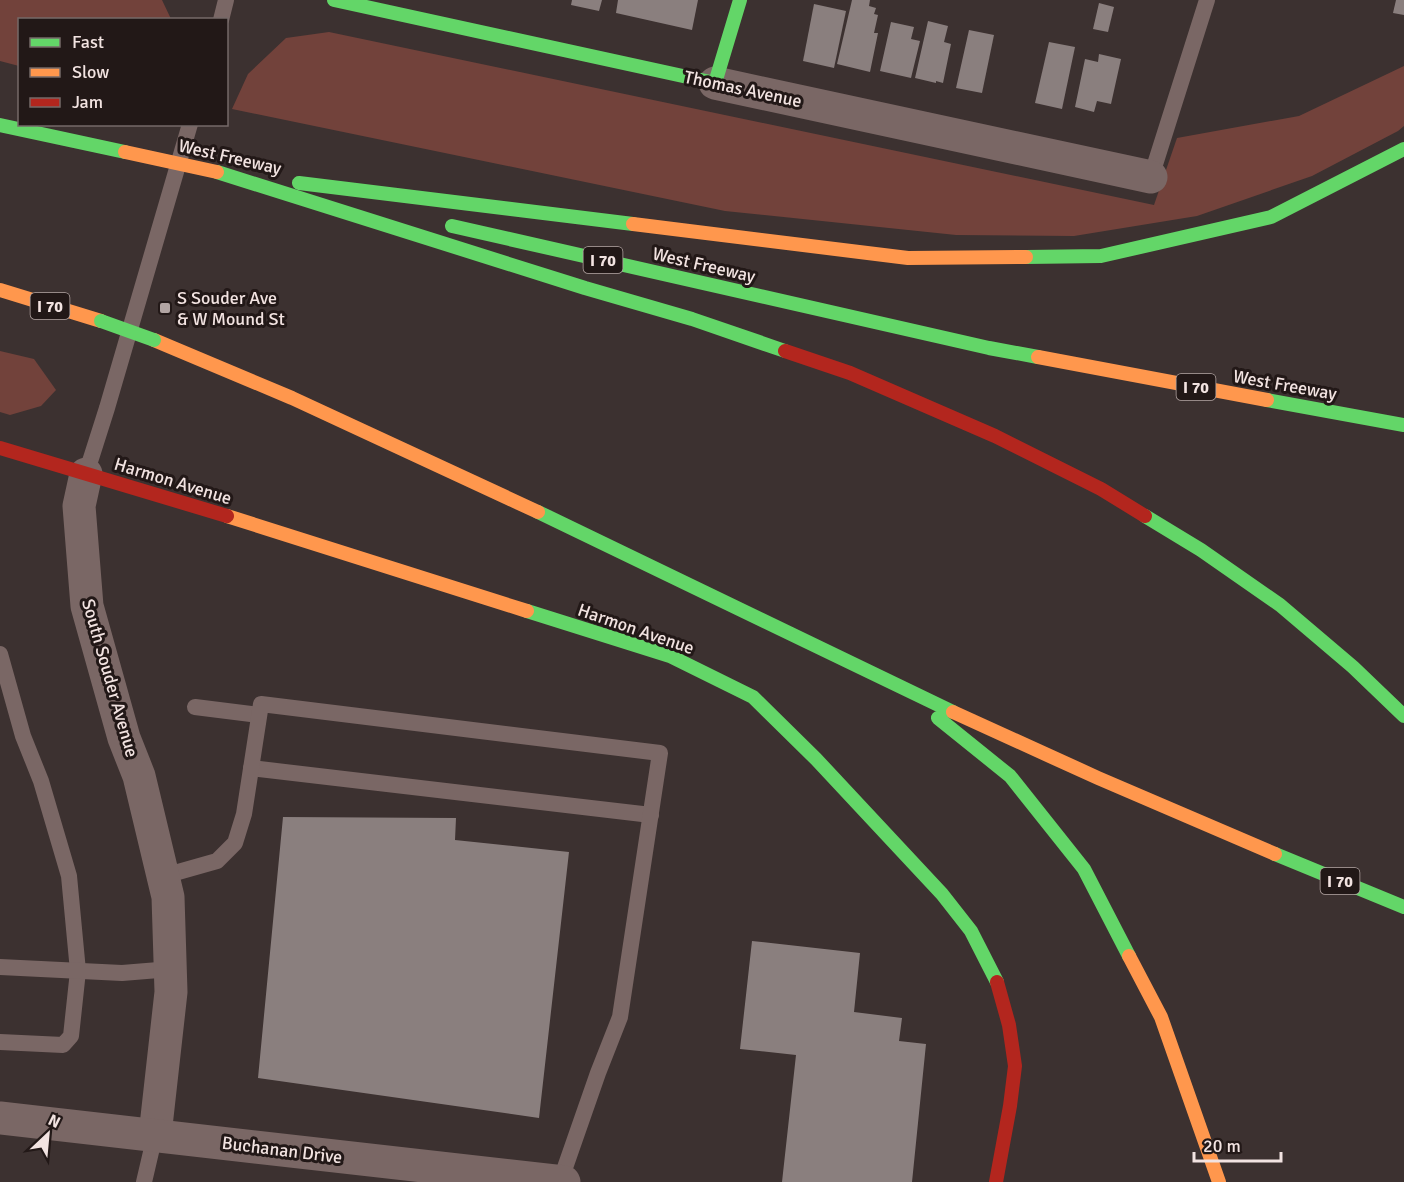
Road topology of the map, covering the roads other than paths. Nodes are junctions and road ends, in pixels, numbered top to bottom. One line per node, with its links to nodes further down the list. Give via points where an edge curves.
1 (226, 0): 5 (lane)
2 (334, 0): 6 (main road, Thomas Avenue)
3 (740, 0): 6 (main road)
4 (1207, 0): 11 (lane)
5 (222, 18)
6 (715, 83): 11 (street, Thomas Avenue)
7 (0, 125): 10 (main road, West Freeway, bridge)
8 (189, 126): 17 (lane, South Souder Avenue)
9 (1404, 149): 10 (main road, via 1271,217 1101,256 908,258)
10 (217, 172): 12 (main road, West Freeway); 22 (main road, via 692,319 850,373 995,436 1101,489 1201,550 1280,605)
11 (1151, 177)
12 (380, 210)
13 (439, 223): 15 (main road, West Freeway / I 70, via 989,348)
14 (0, 290): 19 (main road, I 70, bridge, via 154,340 324,412)
15 (1404, 425)
16 (0, 448): 17 (main road, Harmon Avenue)
17 (86, 474): 25 (street, South Souder Avenue, via 79,506 87,606 124,738 139,776); 35 (main road, Harmon Avenue, via 670,656 753,697 942,894 971,931 995,977 1009,1025 1015,1066)
18 (0, 654): 29 (lane, via 22,736 41,781 69,876)
19 (895, 683): 26 (main road, I 70, via 1054,759); 36 (main road, via 1010,776 1084,869 1161,1017)
20 (195, 707): 21 (lane)
21 (259, 716): 23 (lane); 24 (lane, via 261,704 660,753)
22 (1404, 716)
23 (251, 768): 24 (lane); 25 (lane, via 235,843 217,861)
24 (651, 815): 34 (lane, via 620,1017)
25 (164, 876): 28 (street, South Souder Avenue)
26 (1404, 907)
27 (0, 967): 29 (lane)
28 (171, 969): 29 (lane, via 122,974); 32 (street, South Souder Avenue)
29 (78, 971): 30 (lane, via 71,1036 63,1045)
30 (0, 1042)
31 (0, 1118): 32 (street, Buchanan Drive)
32 (155, 1135): 33 (lane); 34 (street, Buchanan Drive)
33 (144, 1182)
34 (562, 1182)
35 (996, 1182)
36 (1219, 1182)

